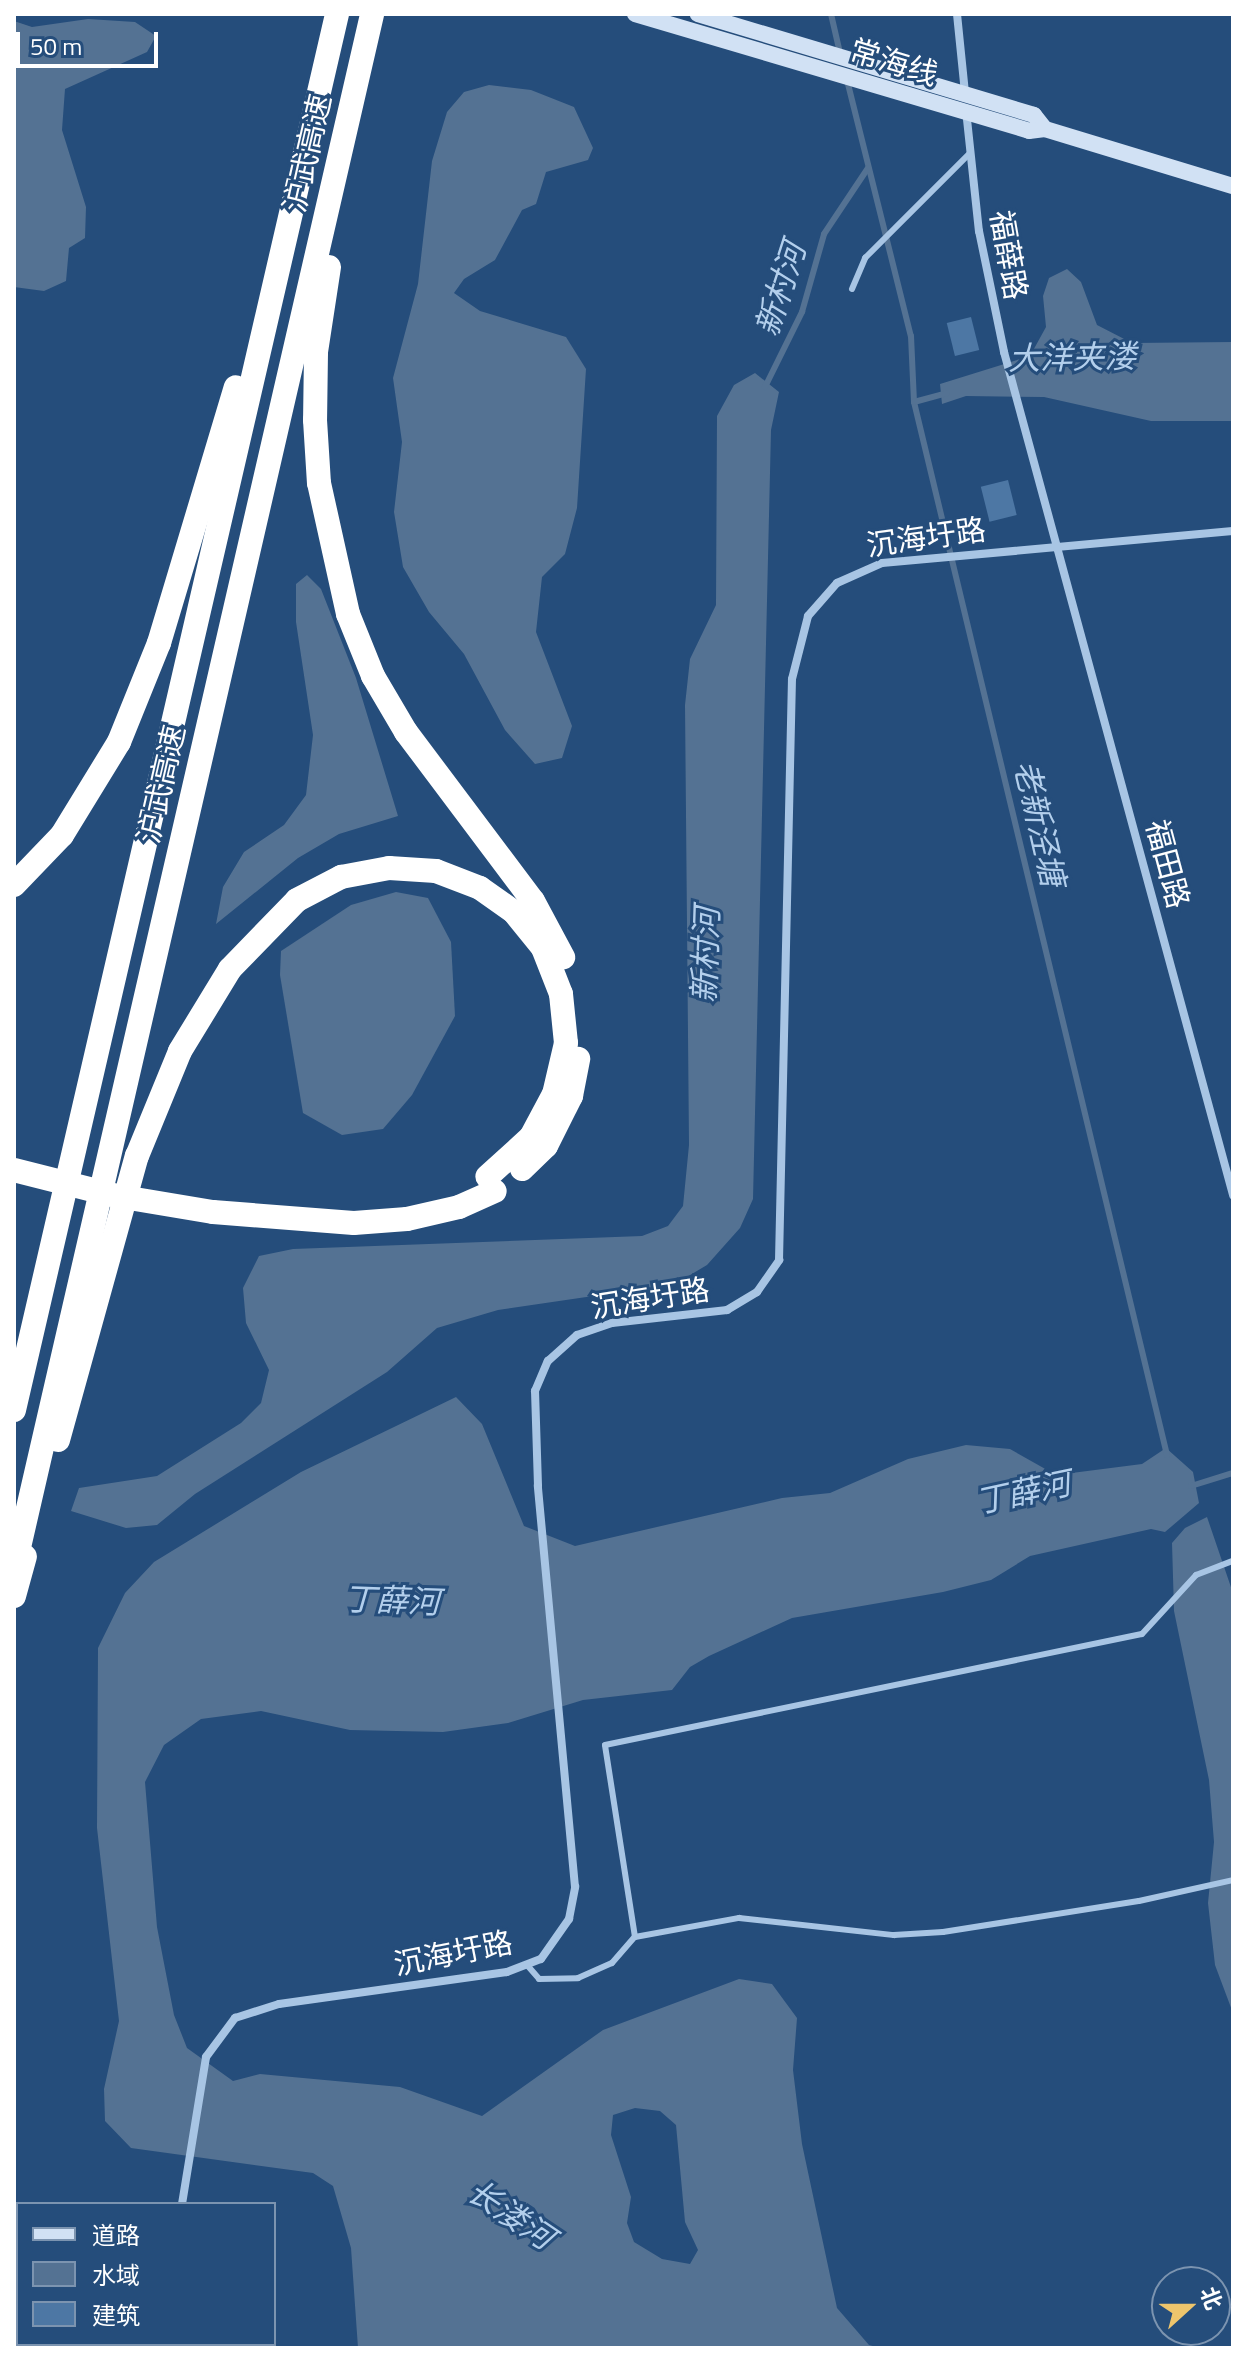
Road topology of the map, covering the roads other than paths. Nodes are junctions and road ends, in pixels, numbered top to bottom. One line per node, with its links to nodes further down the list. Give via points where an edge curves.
1 (337, 14): 8 (highway, 沪武高速)
2 (372, 14): 21 (highway, 沪武高速)
3 (388, 14): 17 (highway, via 325,287 316,352 319,483 348,614 373,676 406,732 533,901 576,989 581,1042 571,1096 546,1146)
4 (635, 14): 7 (main road, 常海线, bridge, via 1029,131)
5 (698, 14): 7 (main road, 常海线, bridge, via 1034,115)
6 (957, 14): 9 (street, 福薛路)
7 (1045, 129): 10 (main road, 常海线)
8 (309, 136): 14 (highway, via 176,593 140,694 94,790 62,835); 19 (highway, 沪武高速)
9 (970, 153): 11 (lane, via 865,258); 13 (street, 福薛路, via 979,231 1004,352)
10 (1233, 186)
11 (852, 289)
12 (1233, 531): 13 (street, 沉海圩路)
13 (1056, 545): 18 (street, 福田路); 25 (street, 沉海圩路, via 882,563 837,583 808,616 795,652 779,1260 757,1292 727,1310 594,1327 560,1348 535,1391 538,1486 574,1902 552,1948)
14 (14, 885)
15 (14, 1155): 17 (highway, via 215,1198 354,1209 406,1206)
16 (14, 1170): 17 (highway, bridge, via 213,1212 354,1223 407,1219 459,1207)
17 (491, 1184): 22 (highway, via 531,1137 554,1094 566,1043 561,994 543,948 503,904 480,888 436,871 389,868 341,877 297,900 230,969 180,1051 148,1130)
18 (1233, 1195)
19 (14, 1410)
20 (1233, 1561): 24 (lane, via 1196,1575 1142,1634 605,1745)
21 (14, 1569)
22 (14, 1596)
23 (1233, 1880): 24 (lane, via 1139,1901 943,1932 894,1935 739,1918)
24 (635, 1937): 25 (lane, via 612,1963 578,1978 539,1979)
25 (527, 1965): 26 (street, 沉海圩路, via 235,2018 213,2043 203,2071)
26 (182, 2202)

